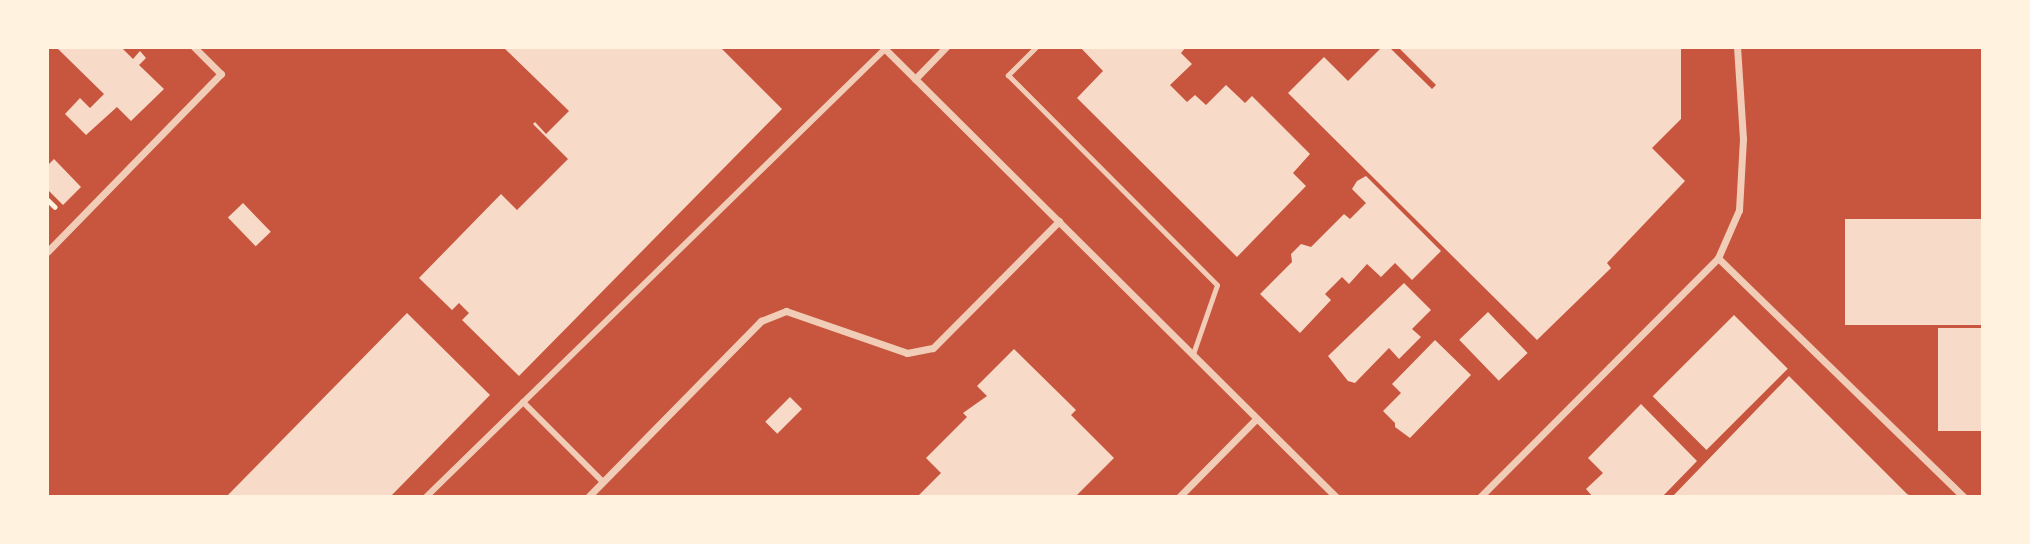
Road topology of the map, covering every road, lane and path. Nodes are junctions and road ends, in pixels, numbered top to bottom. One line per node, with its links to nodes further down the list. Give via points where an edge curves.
1 (194, 47): 8 (street, via 221,74)
2 (946, 47): 6 (street)
3 (1036, 47): 10 (lane, via 1008,75 1217,285)
4 (1737, 47): 9 (street, via 1743,139 1739,210)
5 (884, 48): 6 (street); 11 (street)
6 (915, 79): 7 (street)
7 (1059, 221): 10 (street); 13 (street, via 933,348 907,352 786,311 761,321)
8 (47, 252)
9 (1718, 258): 18 (street); 19 (street)
10 (1193, 354): 12 (street)
11 (523, 402): 13 (street); 14 (street)
12 (1256, 419): 16 (street); 17 (street)
13 (603, 482): 15 (street)
14 (426, 497)
15 (588, 497)
16 (1179, 497)
17 (1336, 497)
18 (1480, 497)
19 (1964, 497)

